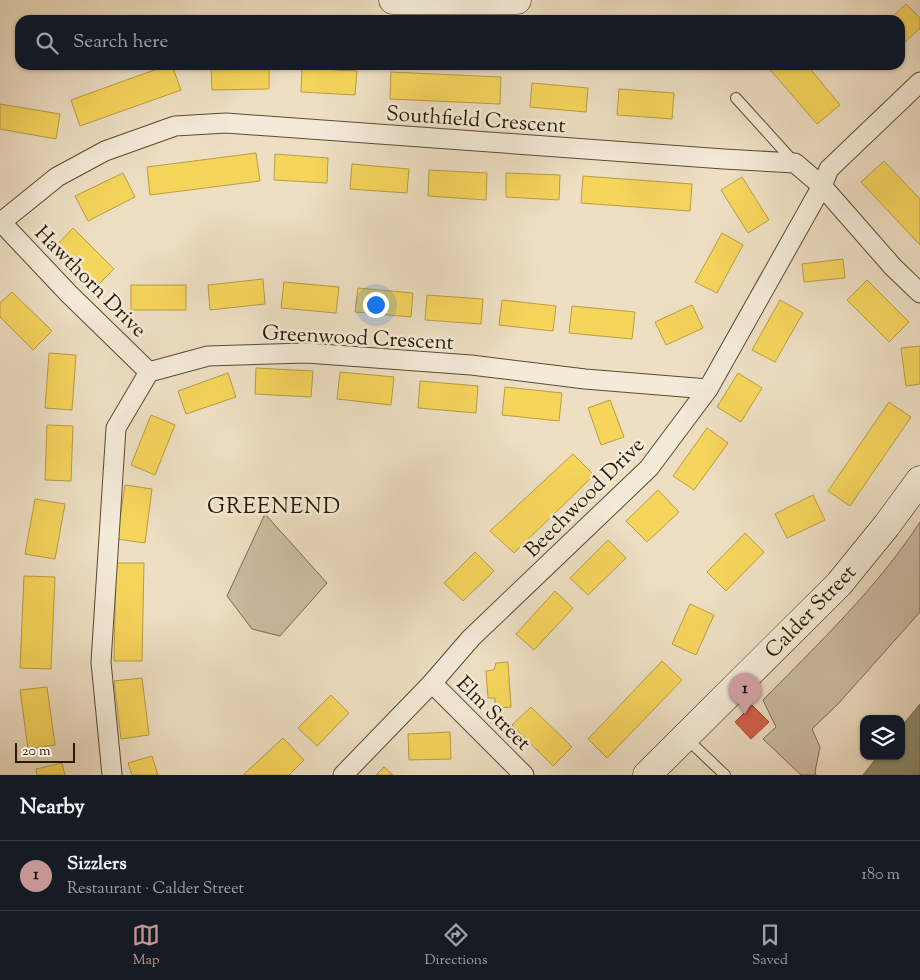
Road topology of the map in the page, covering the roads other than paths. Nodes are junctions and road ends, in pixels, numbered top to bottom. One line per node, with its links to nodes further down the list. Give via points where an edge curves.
1 (393, 0): 2 (main road)
2 (517, 0)
3 (920, 82): 6 (street, Beechwood Drive, via 829,169)
4 (736, 98): 5 (lane)
5 (795, 162): 6 (street); 7 (street, Southfield Crescent, via 226,123 176,126 105,151 57,177)
6 (822, 186): 8 (street); 10 (street, Beechwood Drive)
7 (1, 222): 9 (street, Hawthorn Drive)
8 (920, 293)
9 (149, 372): 10 (street, Greenwood Crescent, via 208,356 307,353 471,365); 14 (street, via 116,428 101,662)
10 (708, 389): 12 (street, Beechwood Drive, via 650,468 471,638)
11 (920, 480): 13 (main road, Calder Street, via 839,584)
12 (432, 683): 15 (street, Beechwood Drive); 16 (street, Elm Street)
13 (686, 738): 17 (main road, Calder Street); 18 (lane)
14 (112, 775)
15 (343, 775)
16 (524, 775)
17 (647, 775)
18 (725, 775)

